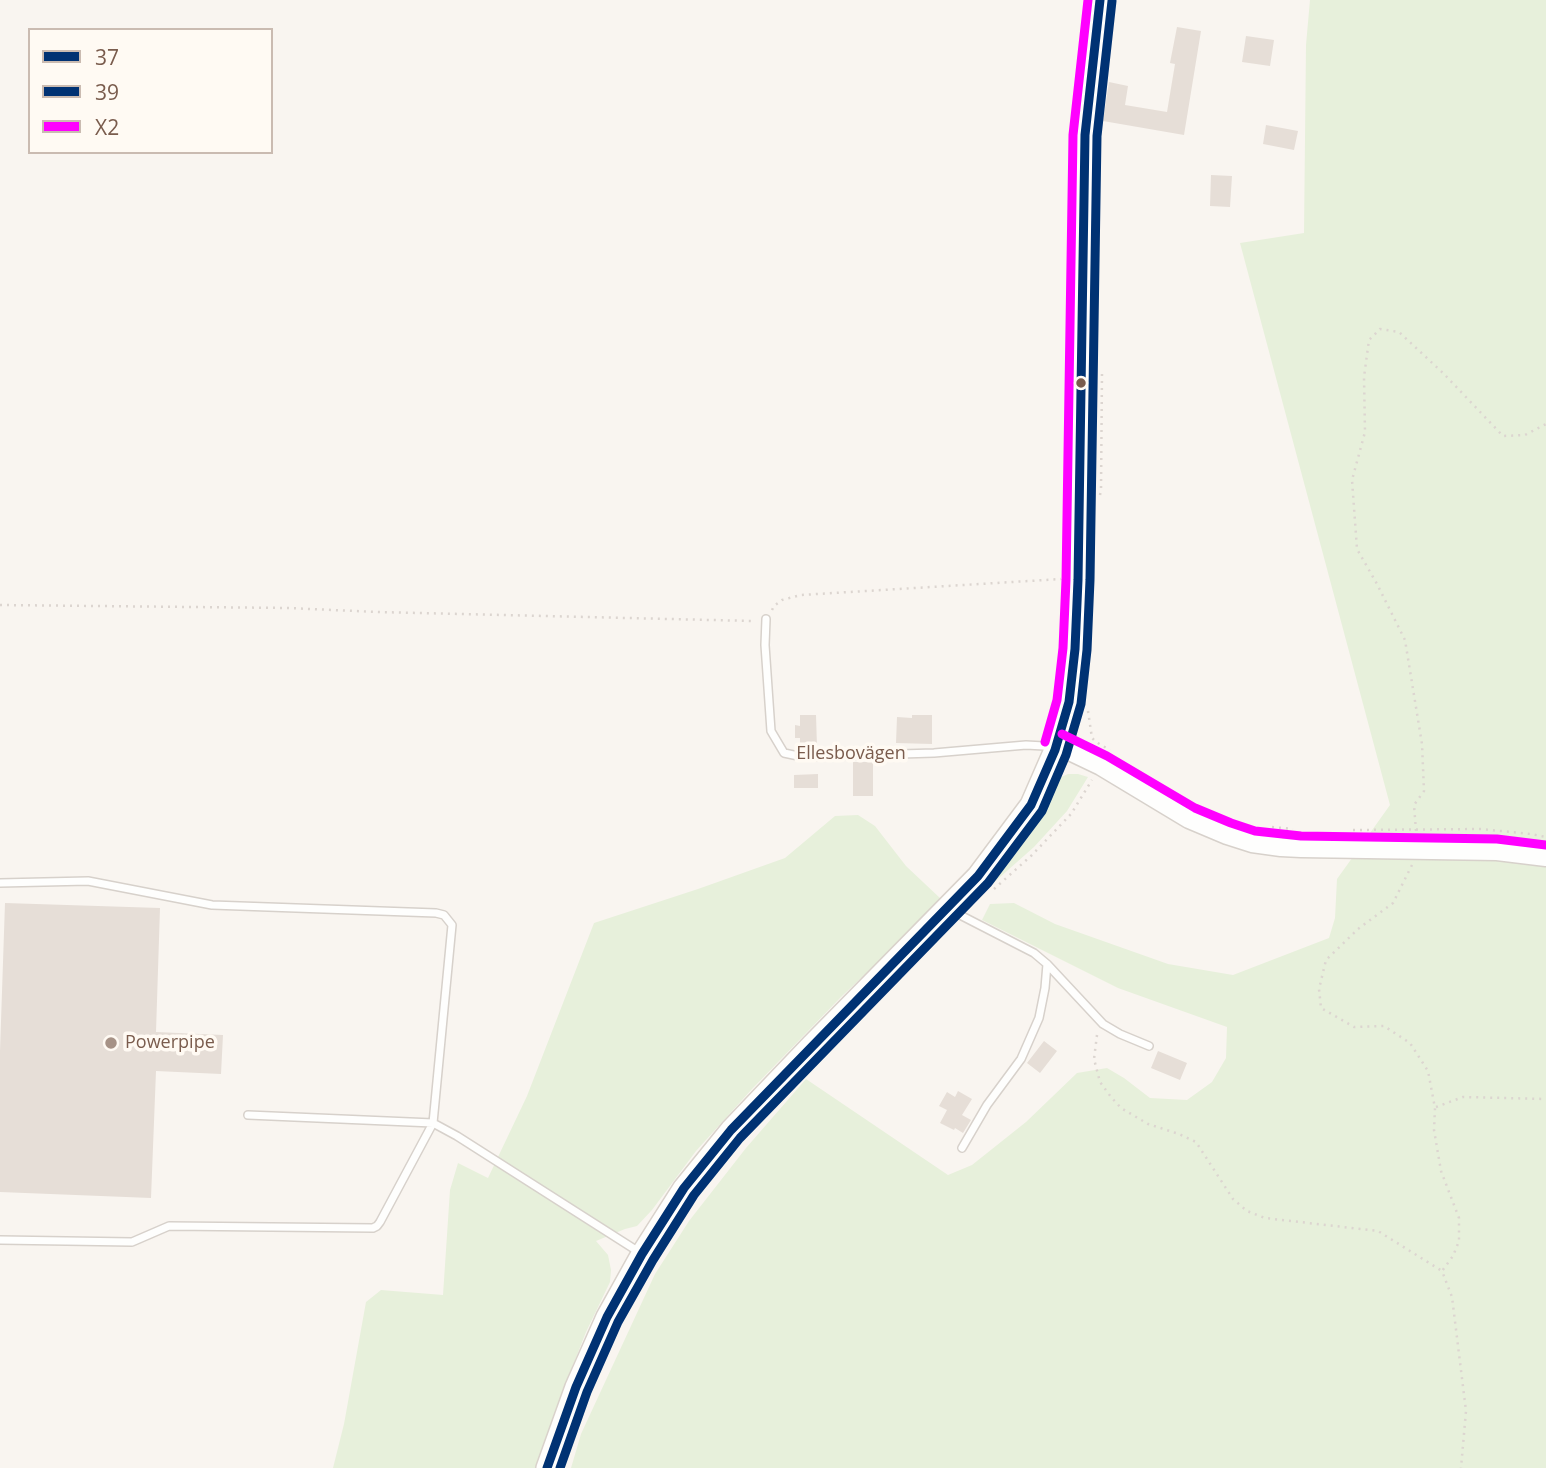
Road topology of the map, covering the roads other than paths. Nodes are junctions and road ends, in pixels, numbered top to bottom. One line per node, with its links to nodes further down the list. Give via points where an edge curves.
1 (1100, 0): 3 (main road, via 1084,135 1075,649 1069,702)
2 (766, 619): 3 (lane, Ellesbovägen, via 771,731 785,753 803,757)
3 (1056, 747): 4 (street, via 1101,766 1189,819 1240,840 1281,848 1497,851); 6 (main road, via 1031,805)
4 (1546, 857)
5 (0, 883): 10 (lane, via 88,881 212,905 444,915 452,925)
6 (949, 907): 7 (lane); 13 (main road, via 731,1130 684,1188)
7 (1047, 964): 8 (lane, via 1101,1022); 11 (lane, via 1040,1018 1021,1059)
8 (1149, 1046)
9 (248, 1115): 10 (lane)
10 (433, 1123): 12 (lane, via 373,1228 169,1226 132,1242); 13 (lane)
11 (961, 1148)
12 (0, 1240)
13 (642, 1254): 14 (main road, via 607,1317)
14 (547, 1468)

